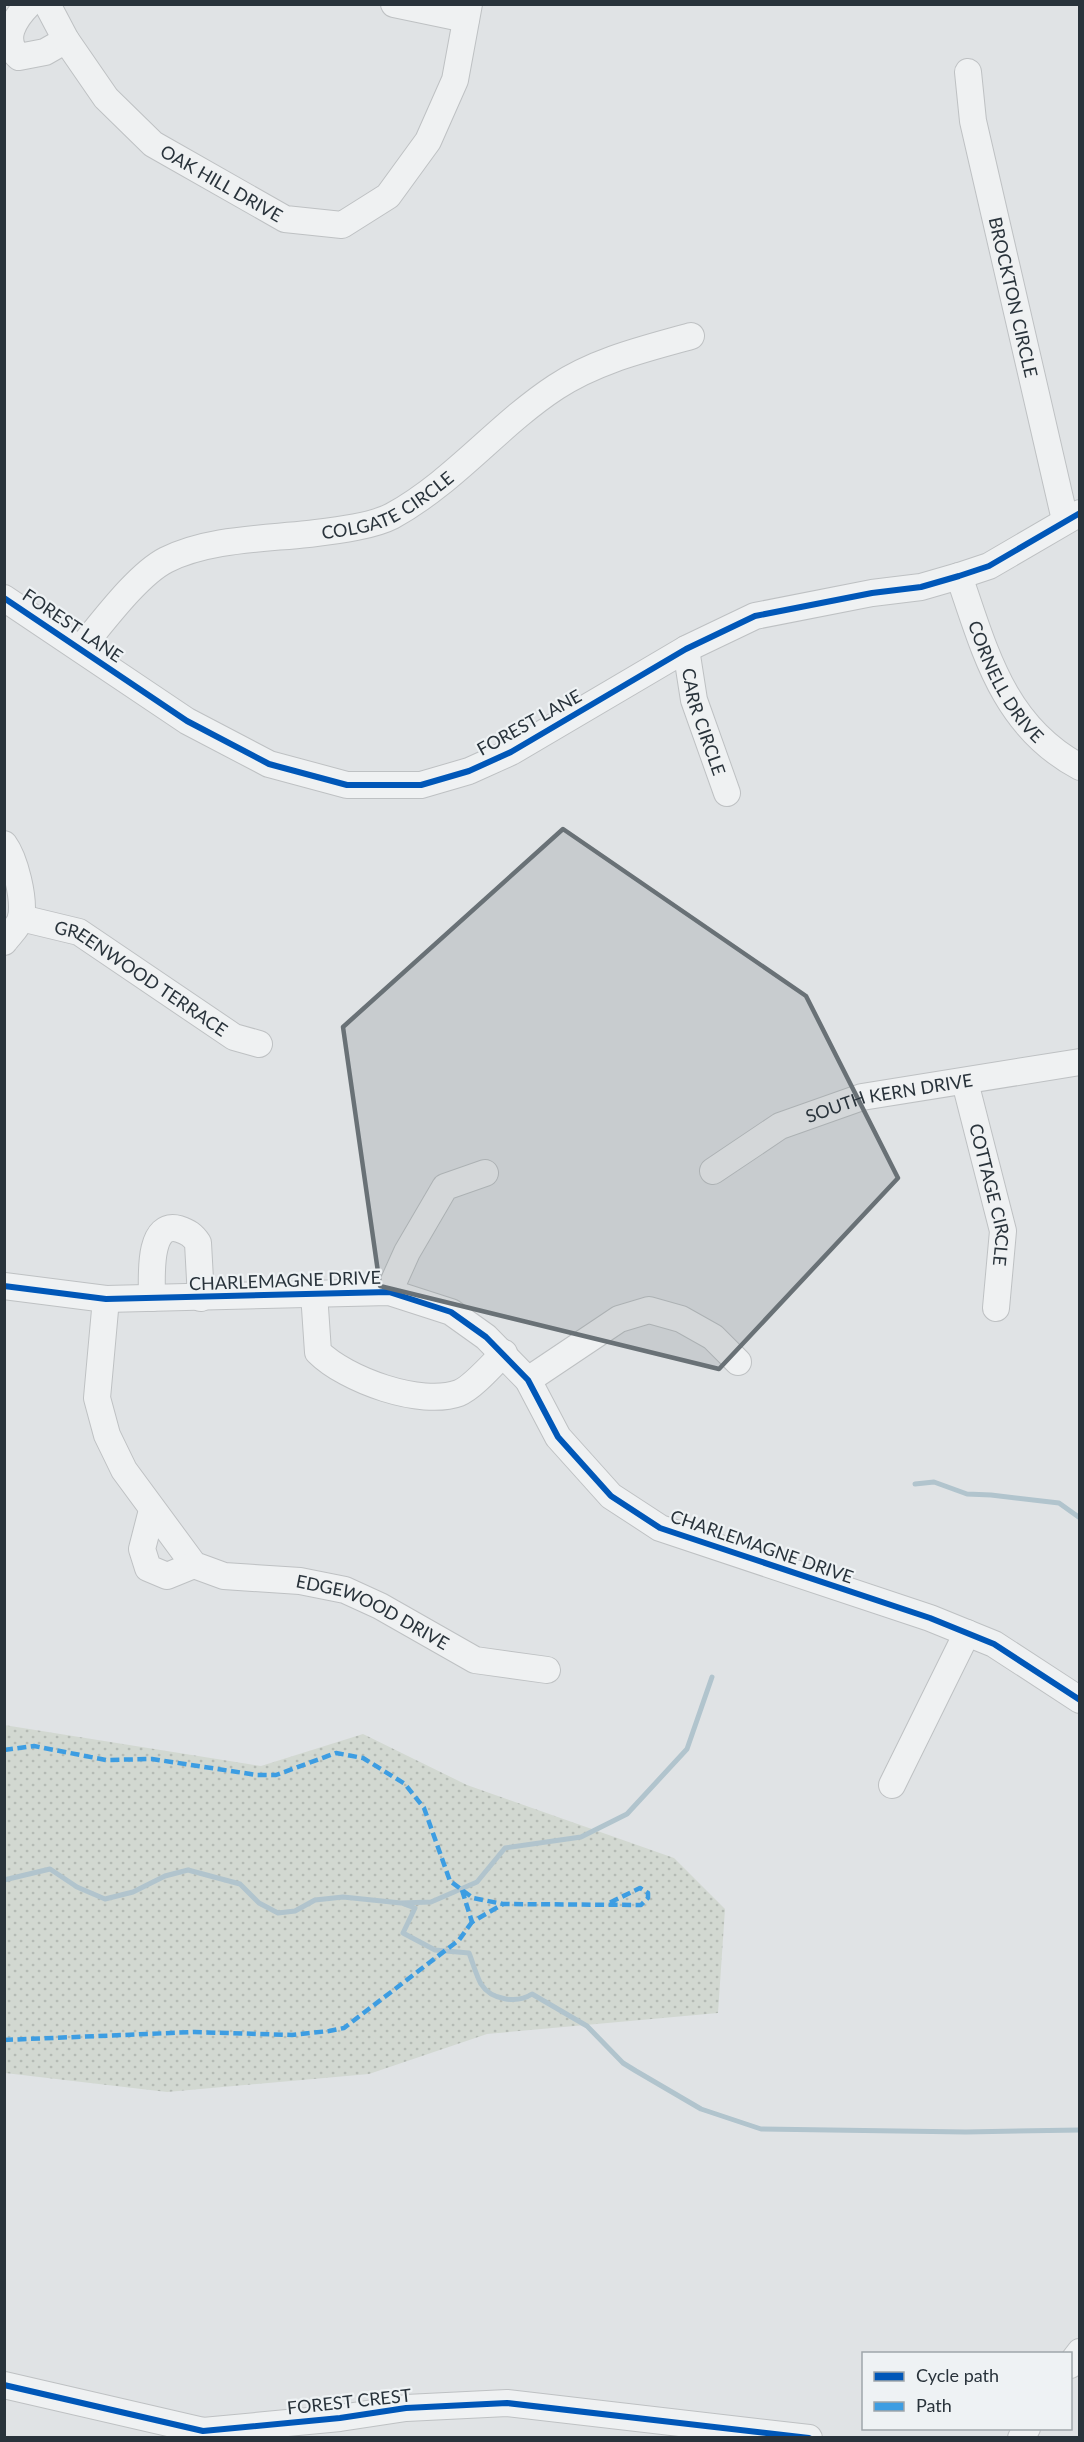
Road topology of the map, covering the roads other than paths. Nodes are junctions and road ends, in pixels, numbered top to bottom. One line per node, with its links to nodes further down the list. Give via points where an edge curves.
1 (28, 4): 5 (street, via 12,28 12,51 19,57 45,52)
2 (47, 4): 5 (street, OAK HILL DRIVE)
3 (394, 4): 4 (street)
4 (468, 12): 5 (street, OAK HILL DRIVE, via 455,80 428,141 388,196 342,225 285,219 153,144 106,98)
5 (66, 40)
6 (968, 72): 8 (street, BROCKTON CIRCLE, via 973,121)
7 (691, 336): 11 (street, COLGATE CIRCLE, via 612,358 556,386 441,484 390,517 336,530 215,544 165,560 125,595)
8 (1072, 517): 9 (street, FOREST LANE, via 989,566)
9 (959, 576): 12 (street, FOREST LANE, via 921,587 755,616); 13 (street, CORNELL DRIVE, via 992,671 1020,719)
10 (4, 598): 11 (street, FOREST LANE)
11 (81, 648): 12 (street, FOREST LANE, via 187,721 269,764 347,785 421,785 469,771 511,752)
12 (686, 648): 14 (street, CARR CIRCLE, via 694,700)
13 (1080, 767)
14 (727, 793)
15 (4, 844): 16 (street, via 18,873)
16 (21, 918): 17 (street); 18 (street, GREENWOOD TERRACE, via 79,932 234,1036)
17 (4, 942)
18 (259, 1044)
19 (1080, 1062): 20 (street, SOUTH KERN DRIVE)
20 (965, 1082): 21 (street, SOUTH KERN DRIVE, via 862,1097 780,1126); 29 (street, COTTAGE CIRCLE, via 1003,1230)
21 (713, 1171)
22 (485, 1173): 24 (street, via 446,1187 407,1252)
23 (4, 1286): 28 (street, CHARLEMAGNE DRIVE)
24 (389, 1292): 25 (street, CHARLEMAGNE DRIVE); 30 (street, CHARLEMAGNE DRIVE, via 451,1312)
25 (314, 1293): 27 (street, CHARLEMAGNE DRIVE); 30 (street, via 318,1353 332,1366 368,1382 424,1398 448,1396 461,1393)
26 (152, 1298): 27 (street, CHARLEMAGNE DRIVE); 27 (street, via 153,1250 164,1232 174,1228 187,1231 198,1243); 28 (street, CHARLEMAGNE DRIVE)
27 (201, 1298)
28 (106, 1299): 33 (street, via 97,1398 107,1434 124,1470)
29 (996, 1308)
30 (504, 1353): 32 (street, CHARLEMAGNE DRIVE)
31 (738, 1362): 32 (street, via 713,1337 681,1319 649,1310 619,1319)
32 (528, 1380): 35 (street, CHARLEMAGNE DRIVE, via 558,1437 611,1496 660,1528)
33 (152, 1510): 34 (street); 34 (street, via 142,1549 148,1568 167,1576)
34 (194, 1565): 36 (street, EDGEWOOD DRIVE, via 224,1576 300,1581 345,1590 475,1660)
35 (967, 1633): 37 (street, CHARLEMAGNE DRIVE, via 994,1644); 38 (street)
36 (547, 1670)
37 (1080, 1700)
38 (892, 1785)
39 (4, 2385): 40 (street, FOREST CREST, via 203,2431 406,2408 507,2403)
40 (809, 2438)

